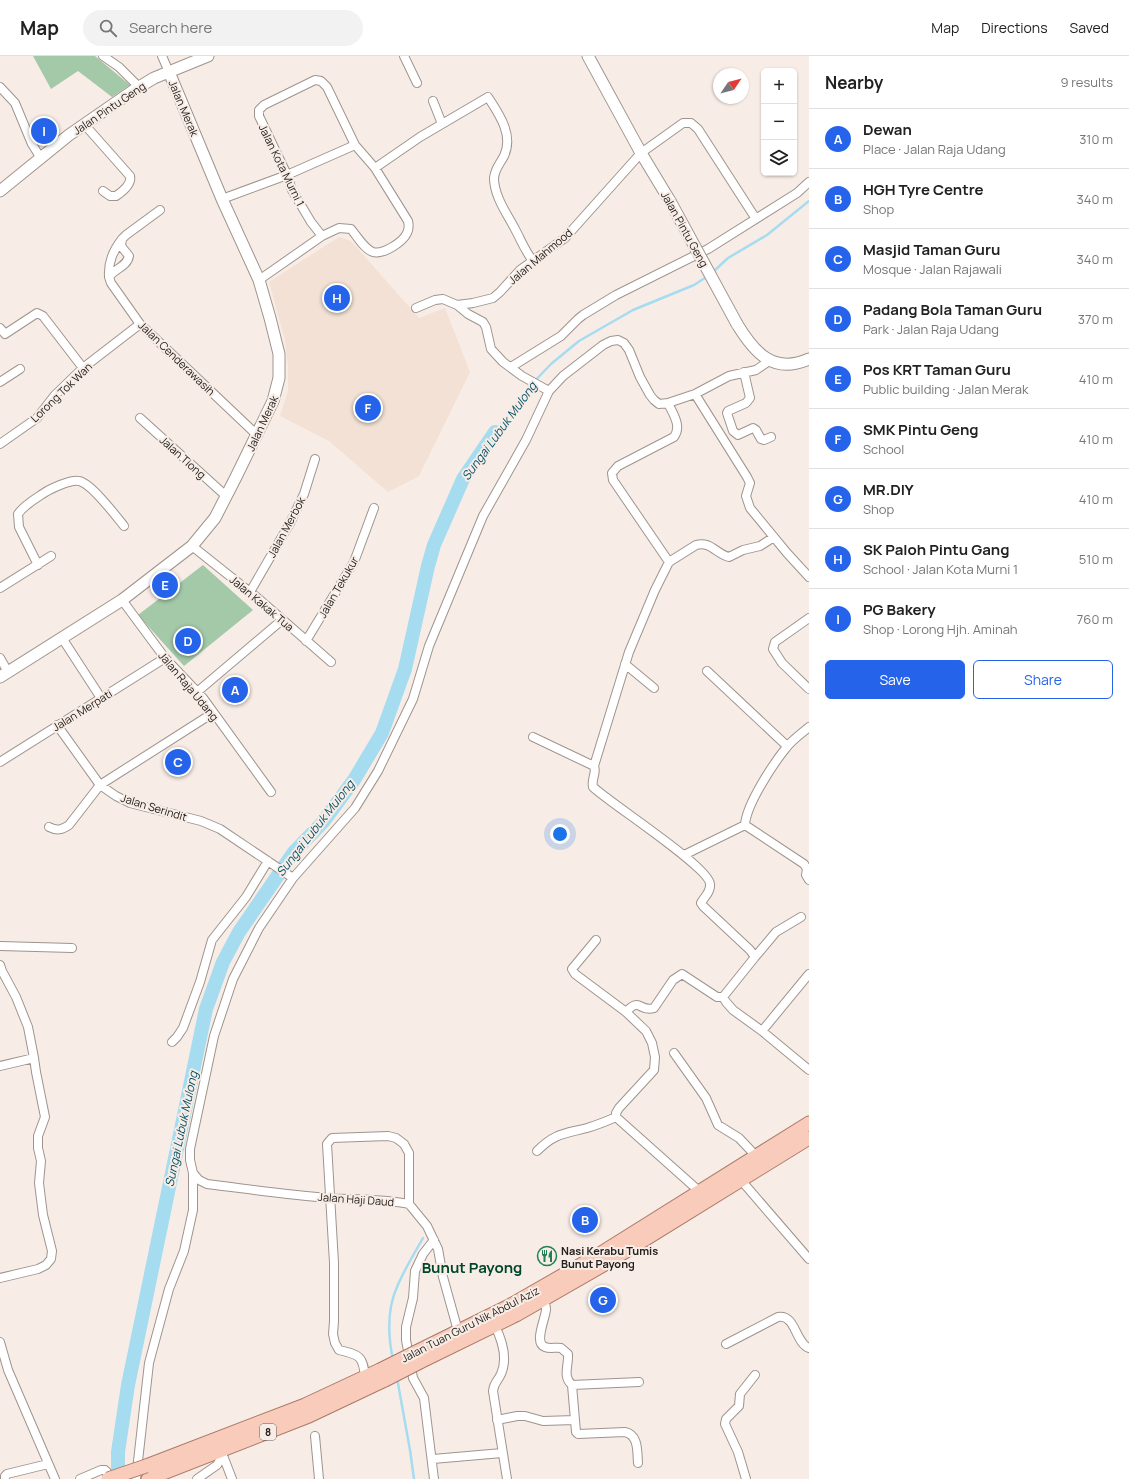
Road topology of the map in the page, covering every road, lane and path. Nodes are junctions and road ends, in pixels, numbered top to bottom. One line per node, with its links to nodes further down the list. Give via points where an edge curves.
1 (102, 56): 8 (street, via 119,67)
2 (162, 56): 6 (street)
3 (208, 56): 6 (street, Jalan Pintu Geng)
4 (404, 56): 7 (street)
5 (588, 56): 14 (street, Jalan Pintu Geng)
6 (169, 72): 8 (street, Jalan Pintu Geng); 21 (street, Jalan Merak)
7 (417, 83)
8 (139, 87): 11 (street, Jalan Pintu Geng)
9 (0, 88): 15 (street, via 15,103)
10 (433, 101): 12 (street)
11 (84, 124): 15 (street, Jalan Pintu Geng); 20 (street, via 131,179 116,196 110,196)
12 (442, 124): 16 (street); 26 (street, via 488,97 499,114 508,143 504,156 496,167 494,179 497,190 520,241)
13 (355, 145): 16 (street); 17 (street); 17 (street, Jalan Kota Murni 1, via 327,87 321,81 314,80 259,110 259,116)
14 (641, 153): 23 (street, Jalan Mahmood, via 683,123 691,123 698,128); 26 (street, Jalan Mahmood, via 565,238); 34 (street, Jalan Pintu Geng, bridge, via 738,324 751,345)
15 (40, 157): 19 (street, Jalan Pintu Geng)
16 (375, 168): 24 (street, via 408,221 406,235 387,251 381,252 371,252 351,229 346,227)
17 (287, 175): 21 (street); 24 (street, Jalan Kota Murni 1, via 292,190)
18 (809, 182): 23 (street)
19 (0, 191)
20 (103, 191)
21 (222, 199): 28 (street, Jalan Merak)
22 (160, 210): 25 (street)
23 (756, 220): 35 (street, via 708,249 616,295 578,319 561,336)
24 (322, 236): 28 (street)
25 (122, 239): 27 (street, via 112,255 108,269); 27 (street, via 121,246 129,256 128,261)
26 (533, 261): 29 (street, Jalan Mahmood, via 520,270 493,298)
27 (109, 277): 31 (street, Jalan Cenderawasih)
28 (259, 280): 44 (street, Jalan Merak, via 275,335 279,371 274,401)
29 (457, 305): 30 (street, Jalan Mahmood, via 443,299); 35 (street, via 483,322 491,349)
30 (416, 308)
31 (140, 324): 36 (street, Lorong Tok Wan); 44 (street, Jalan Cenderawasih)
32 (0, 328): 36 (street, via 5,334 37,313 43,316)
33 (809, 359): 34 (street, via 794,364)
34 (769, 361): 38 (street, via 756,370)
35 (511, 367): 40 (street)
36 (83, 368): 46 (street, Lorong Tok Wan, via 55,395 37,418)
37 (20, 369): 39 (street)
38 (744, 372): 41 (street, via 729,376); 45 (street, via 750,398 746,403 728,411 733,431 738,435 753,428 761,439)
39 (0, 382)
40 (545, 389): 42 (street, via 603,345 618,340 629,350 640,377 654,400 659,404); 87 (street, via 526,440 483,516 429,646 413,699 378,771 355,808)
41 (695, 394): 42 (street); 51 (street, via 747,477 750,484 746,496 750,508)
42 (668, 403): 54 (street, via 678,429 674,437 618,466 612,476)
43 (140, 418): 48 (street, Jalan Tiong)
44 (256, 434): 48 (street, Jalan Merak)
45 (771, 437)
46 (0, 444)
47 (315, 459): 58 (street, Jalan Merbok, via 304,494 290,523)
48 (226, 496): 52 (street, Jalan Merak, via 215,518)
49 (374, 508): 63 (street, Jalan Tekukur, via 354,562)
50 (124, 526): 55 (street, via 88,486 79,481 49,490 30,502 18,514 19,527)
51 (774, 537): 54 (street, via 760,546 729,557 712,547 700,544); 56 (street)
52 (192, 546): 58 (street, Jalan Kakak Tua); 59 (street, Jalan Merak)
53 (51, 556): 55 (street)
54 (669, 562): 67 (street, via 646,609)
55 (38, 565): 57 (street)
56 (809, 577)
57 (0, 588)
58 (250, 592): 61 (street, Jalan Kakak Tua)
59 (122, 600): 62 (street, Jalan Merak); 65 (street, Jalan Raja Udang)
60 (809, 618): 71 (street, via 775,642 773,649 782,663)
61 (282, 620): 63 (street, Jalan Kakak Tua); 72 (street)
62 (62, 638): 69 (street, Jalan Merak); 73 (street)
63 (306, 641): 66 (street, Jalan Kakak Tua)
64 (0, 658): 69 (street)
65 (165, 658): 72 (street, Jalan Raja Udang); 73 (street, Jalan Merpati)
66 (331, 662)
67 (625, 664): 70 (street); 80 (street)
68 (707, 671): 78 (street)
69 (4, 675)
70 (654, 688)
71 (809, 689)
72 (197, 692): 74 (street, Jalan Raja Udang)
73 (101, 698): 75 (street, Jalan Merpati)
74 (213, 713): 81 (street); 82 (street, Jalan Raja Udang)
75 (57, 725): 79 (street, Jalan Merpati); 81 (street, Jalan Serindit)
76 (809, 727): 78 (street)
77 (533, 737): 80 (street)
78 (786, 746): 83 (street, via 752,803)
79 (0, 762)
80 (594, 766): 85 (street, via 596,769 592,784 595,788)
81 (100, 785): 84 (street, via 70,824 59,830); 86 (street, Jalan Serindit, via 130,802 201,821 220,829)
82 (271, 792)
83 (745, 825): 85 (street); 88 (street, via 804,864 808,870 806,875)
84 (49, 827)
85 (684, 855): 93 (street, via 709,880 708,892 701,903 705,909)
86 (270, 862): 87 (street, Jalan Serindit); 99 (street, via 212,940 184,1028)
87 (292, 878): 109 (street, via 259,928 233,979 214,1036 190,1149)
88 (809, 880)
89 (801, 917): 93 (street, via 776,932)
90 (596, 940): 97 (street, via 572,969 575,974)
91 (0, 946): 92 (street)
92 (72, 948)
93 (755, 957): 96 (street)
94 (0, 965): 101 (street, via 28,1027)
95 (809, 974): 98 (street)
96 (723, 997): 97 (street, via 717,997 682,974 673,980 654,1008 647,1009 636,1004); 98 (street, via 734,1010)
97 (626, 1012): 104 (street, via 646,1031 652,1043 654,1070 619,1108)
98 (762, 1031): 103 (street)
99 (172, 1042)
100 (674, 1053): 108 (street, via 706,1098 718,1125 739,1138)
101 (34, 1058): 102 (street); 118 (street, via 45,1117 38,1136 41,1161 39,1183 43,1215 52,1251 51,1259 38,1269)
102 (0, 1066)
103 (809, 1070)
104 (616, 1117): 107 (street, via 587,1128 557,1135); 111 (street)
105 (809, 1123): 108 (main road, Jalan Tuan Guru Nik Abdul Aziz / 8)
106 (809, 1138): 110 (main road, Jalan Tuan Guru Nik Abdul Aziz / 8)
107 (537, 1151)
108 (756, 1156): 111 (main road, Jalan Tuan Guru Nik Abdul Aziz / 8)
109 (193, 1173): 112 (street, Jalan Haji Daud, via 207,1184); 143 (street, via 193,1210 190,1227 184,1252 169,1289 149,1363)
110 (740, 1180): 116 (main road, Jalan Tuan Guru Nik Abdul Aziz / 8); 117 (street)
111 (699, 1191): 115 (main road, Jalan Tuan Guru Nik Abdul Aziz / 8)
112 (331, 1198): 113 (street, Jalan Haji Daud); 113 (street, via 327,1144 329,1141 332,1138 388,1136 404,1144 409,1153); 128 (street, via 334,1264 333,1334 339,1350 360,1356 364,1363)
113 (409, 1204): 114 (street, Jalan Haji Daud, via 427,1226)
114 (434, 1240): 121 (street, Jalan Haji Daud); 136 (street, via 423,1254 415,1271 413,1298 406,1328 413,1378 424,1398)
115 (604, 1250): 116 (main road, via 611,1256); 121 (main road, Jalan Tuan Guru Nik Abdul Aziz / 8, via 509,1306)
116 (621, 1254): 119 (main road, Jalan Tuan Guru Nik Abdul Aziz / 8)
117 (809, 1259)
118 (0, 1278)
119 (544, 1299): 120 (main road, Jalan Tuan Guru Nik Abdul Aziz / 8); 130 (street, via 546,1309 540,1342 547,1348 561,1348 566,1352 566,1376)
120 (495, 1326): 125 (main road, Jalan Tuan Guru Nik Abdul Aziz / 8); 131 (street, via 504,1349 502,1372 494,1385)
121 (458, 1331): 125 (main road, Jalan Tuan Guru Nik Abdul Aziz / 8)
122 (0, 1342): 138 (street, via 8,1370)
123 (726, 1344): 124 (street, via 782,1316 788,1319 804,1345)
124 (809, 1348)
125 (418, 1357): 126 (main road, Jalan Tuan Guru Nik Abdul Aziz / 8, bridge)
126 (382, 1375): 128 (main road, Jalan Tuan Guru Nik Abdul Aziz / 8); 134 (main road, Jalan Tuan Guru Nik Abdul Aziz / 8, via 310,1416)
127 (755, 1376): 150 (street, via 740,1394 739,1406 725,1424 738,1452)
128 (365, 1377): 142 (main road, Jalan Tuan Guru Nik Abdul Aziz / 8, bridge, via 305,1405)
129 (639, 1382): 130 (street)
130 (572, 1385): 132 (street)
131 (498, 1420): 132 (street, via 517,1416 543,1421); 135 (street)
132 (575, 1420): 137 (street, via 575,1430 578,1434 629,1433 637,1446)
133 (315, 1436): 147 (street)
134 (222, 1453): 144 (main road, Jalan Tuan Guru Nik Abdul Aziz / 8); 145 (street, via 217,1465); 146 (street)
135 (502, 1453): 136 (street); 149 (street)
136 (433, 1458): 148 (street)
137 (638, 1463)
138 (48, 1464): 139 (street, via 8,1474); 140 (street)
139 (5, 1479)
140 (54, 1479)
141 (80, 1479): 142 (street, via 101,1470 107,1472)
142 (108, 1479)
143 (136, 1479)
144 (148, 1479)
145 (197, 1479)
146 (232, 1479)
147 (319, 1479)
148 (434, 1479)
149 (507, 1479)
150 (746, 1479)

